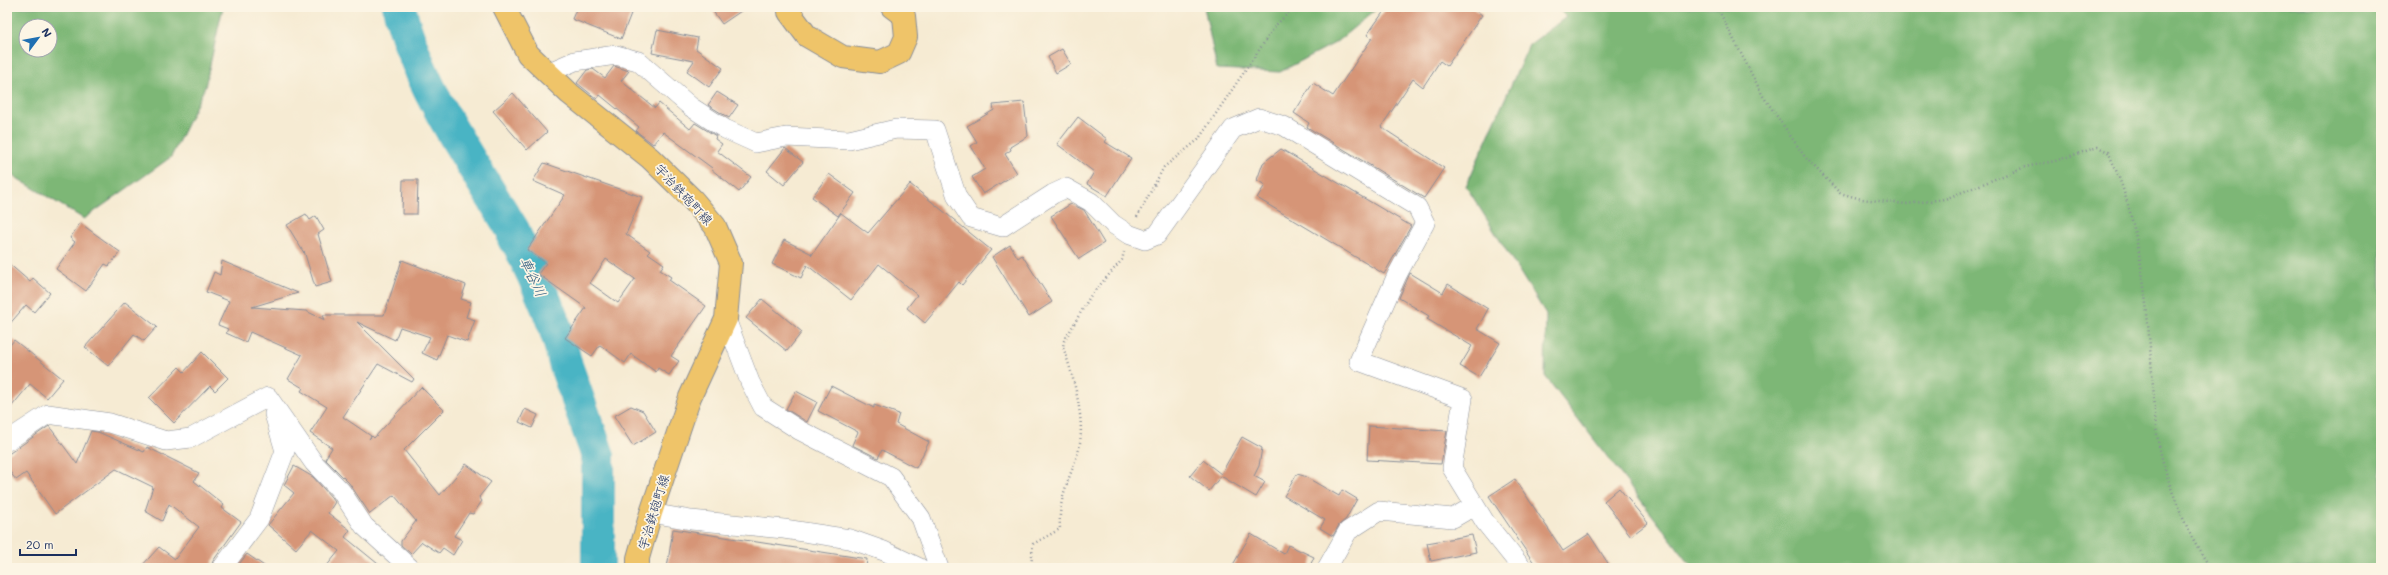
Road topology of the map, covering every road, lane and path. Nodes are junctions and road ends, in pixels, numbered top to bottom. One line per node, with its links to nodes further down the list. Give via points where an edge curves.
1 (504, 7): 6 (main road, 宇治鉄砲町線, via 528,54)
2 (789, 7): 3 (main road, via 807,36 843,57 880,62 899,53 906,37 904,16)
3 (892, 7)
4 (1294, 7): 7 (path, via 1276,25 1198,140 1164,167)
5 (1717, 7): 21 (path, via 1763,96 1805,157 1840,193 1861,199 1906,204 1945,198 2026,167 2098,147 2108,152 2120,179 2138,244 2155,427 2182,516)
6 (547, 73): 7 (street, via 575,61 616,55 638,61 691,108 725,129 756,143 786,136 849,140 896,129 936,130 957,197 971,218 1002,227 1066,188 1091,202 1113,224); 8 (main road, 宇治鉄砲町線, via 650,158 692,199 714,226 732,263)
7 (1128, 234): 11 (street, via 1145,240 1157,235 1233,129 1259,118 1284,126 1417,207 1425,223 1397,274 1358,361 1462,398 1452,468); 18 (path, via 1122,260 1091,295 1064,341 1063,347 1078,398 1078,451 1059,509 1060,529 1033,544)
8 (726, 319): 12 (main road, 宇治鉄砲町線, via 690,397); 17 (street, via 750,382 763,407 799,430 891,477 921,518)
9 (268, 397): 10 (street, via 191,438 166,441 110,423 48,414); 13 (street, via 285,451 259,519); 14 (street, via 314,463 341,491 364,526)
10 (7, 441)
11 (1474, 506): 19 (street, via 1453,518 1379,511 1348,531); 20 (street)
12 (651, 513): 15 (main road, 宇治鉄砲町線, via 638,558); 16 (street, via 850,539)
13 (222, 568)
14 (410, 568)
15 (638, 568)
16 (920, 568)
17 (938, 568)
18 (1031, 568)
19 (1327, 568)
20 (1522, 568)
21 (2210, 568)

